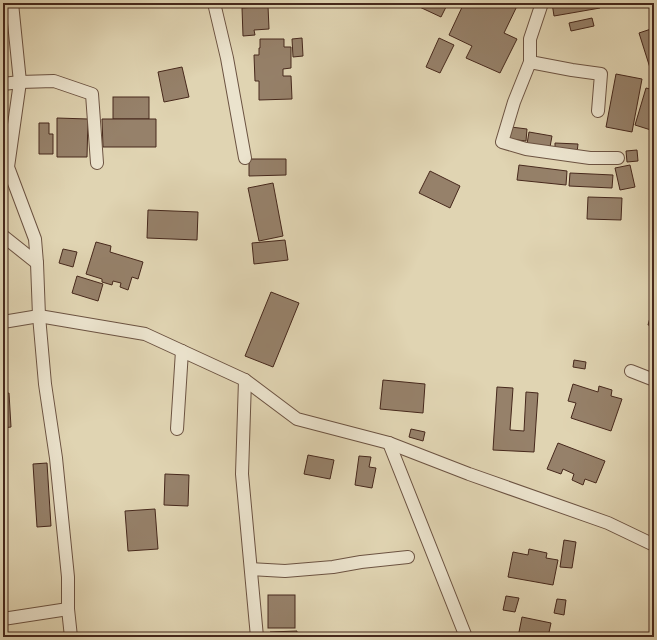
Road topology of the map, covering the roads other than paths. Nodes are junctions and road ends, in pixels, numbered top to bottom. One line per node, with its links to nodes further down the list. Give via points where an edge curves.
1 (12, 3): 5 (street)
2 (214, 3): 8 (street)
3 (542, 3): 4 (street, via 530,39)
4 (530, 62): 7 (street, via 601,74); 9 (street, via 502,142 526,149 590,158)
5 (20, 82): 6 (street); 10 (street, via 54,81 92,94); 11 (street)
6 (3, 84)
7 (598, 111)
8 (245, 158)
9 (618, 158)
10 (97, 163)
11 (5, 165): 13 (street, via 35,239)
12 (3, 236): 13 (street)
13 (37, 263): 14 (street)
14 (39, 316): 15 (street); 16 (street, via 145,334); 25 (street, via 68,577)
15 (3, 322)
16 (182, 351): 18 (street); 20 (street)
17 (631, 371): 19 (street)
18 (245, 380): 21 (street, via 297,419); 24 (street, via 242,474)
19 (654, 380)
20 (177, 429)
21 (389, 443): 22 (street, via 608,523); 29 (street)
22 (654, 545)
23 (408, 558): 24 (street, via 285,571)
24 (251, 569): 28 (street)
25 (68, 609): 26 (street); 27 (street)
26 (3, 619)
27 (70, 637)
28 (257, 637)
29 (466, 637)

